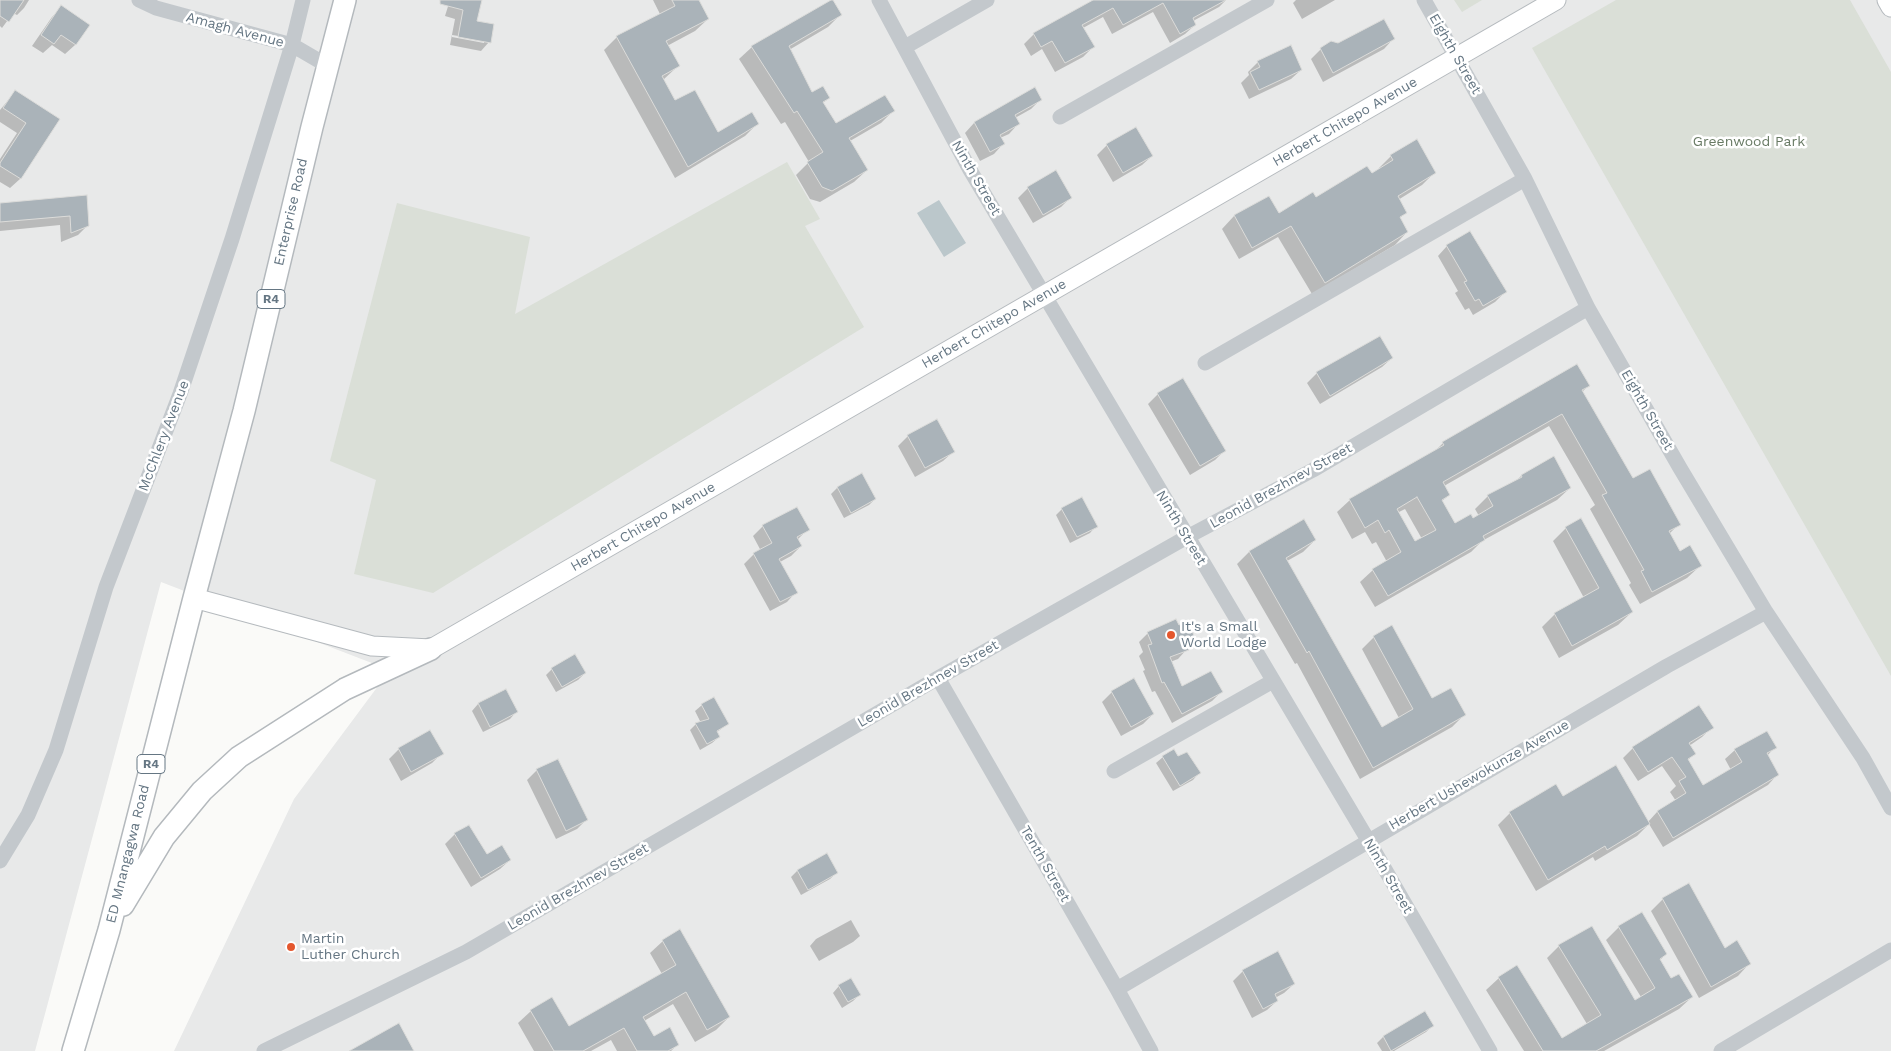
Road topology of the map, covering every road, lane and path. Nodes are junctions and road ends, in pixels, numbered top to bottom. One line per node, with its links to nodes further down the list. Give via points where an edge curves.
1 (139, 0): 11 (street, Amagh Avenue, via 156,8)
2 (303, 0): 11 (street, McChlery Avenue)
3 (346, 0): 14 (highway, Enterprise Road / R4)
4 (879, 0): 12 (street, Ninth Street)
5 (987, 0): 12 (street)
6 (1267, 0): 15 (street)
7 (1424, 0): 13 (street, Eighth Street)
8 (1556, 0): 13 (main road, Herbert Chitepo Avenue)
9 (1887, 0): 10 (main road)
10 (1891, 7)
11 (292, 45): 14 (street, Amagh Avenue); 29 (street, McChlery Avenue, via 232,239 180,394 106,587 56,750 28,815)
12 (905, 47): 17 (street, Ninth Street, via 970,170)
13 (1457, 56): 16 (street, Eighth Street); 17 (main road, Herbert Chitepo Avenue)
14 (328, 66): 21 (highway, Enterprise Road / R4, via 244,410)
15 (1060, 117)
16 (1525, 179): 18 (street, Eighth Street); 19 (street)
17 (1044, 295): 20 (street, Ninth Street); 23 (main road, Herbert Chitepo Avenue)
18 (1588, 308): 20 (street, Leonid Brezhnev Street, via 1313,470); 22 (street, Eighth Street)
19 (1205, 363)
20 (1187, 538): 24 (street, Leonid Brezhnev Street); 25 (street, Ninth Street)
21 (194, 598): 23 (main road, via 372,646); 30 (highway, ED Mnangagwa Road / R4)
22 (1766, 612): 27 (street, Eighth Street, via 1863,758); 28 (street, Herbert Ushewokunze Avenue)
23 (431, 649): 30 (highway, via 345,689 239,757 202,791 164,837)
24 (938, 678): 32 (street, Tenth Street); 34 (street, Leonid Brezhnev Street, via 466,952)
25 (1273, 681): 26 (street); 28 (street, Ninth Street)
26 (1114, 770)
27 (1891, 808)
28 (1368, 840): 32 (street, Herbert Ushewokunze Avenue); 36 (street, Ninth Street)
29 (0, 862)
30 (109, 930): 33 (highway, ED Mnangagwa Road / R4)
31 (1891, 950): 37 (street)
32 (1117, 989): 35 (street, Tenth Street)
33 (73, 1051)
34 (264, 1051)
35 (1151, 1051)
36 (1490, 1051)
37 (1721, 1051)

